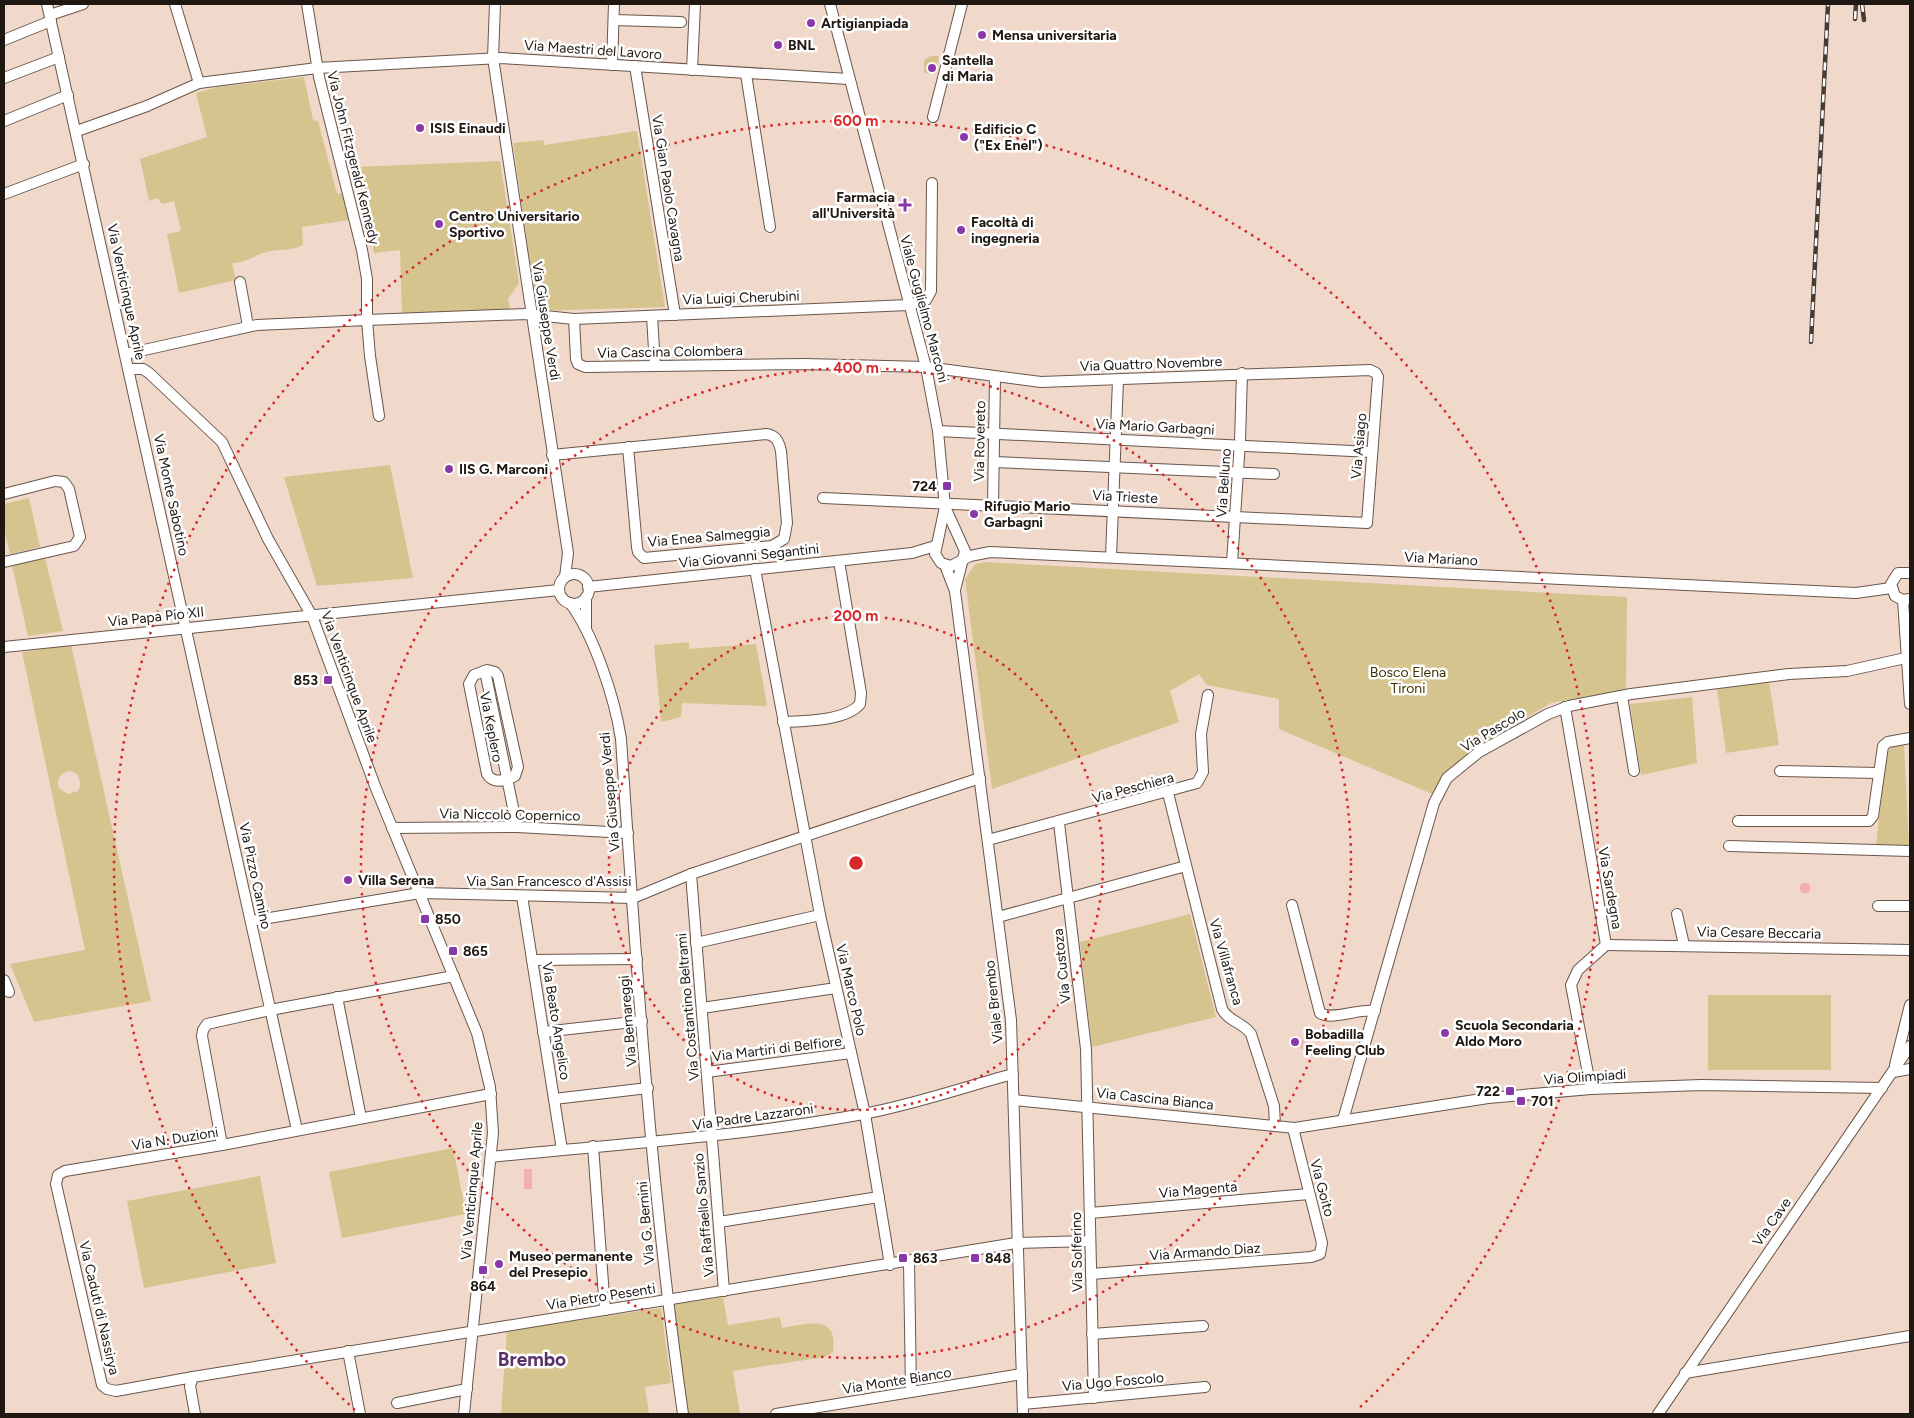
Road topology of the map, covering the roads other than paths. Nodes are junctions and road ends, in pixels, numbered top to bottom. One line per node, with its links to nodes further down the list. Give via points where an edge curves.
1 (47, 4): 10 (street, Via Venticinque Aprile)
2 (83, 4): 10 (street)
3 (175, 4): 23 (street)
4 (307, 4): 18 (street, Via John Fitzgerald Kennedy)
5 (494, 4): 15 (street, Via Giuseppe Verdi)
6 (614, 4): 11 (street)
7 (695, 4): 19 (street)
8 (830, 4): 22 (street, Viale Guglielmo Marconi)
9 (962, 4): 25 (street)
10 (50, 18): 13 (street); 14 (street, Via Venticinque Aprile)
11 (614, 20): 12 (street); 16 (street)
12 (681, 22)
13 (4, 40)
14 (59, 57): 21 (street); 24 (street, Via Venticinque Aprile)
15 (493, 58): 16 (street, Via Maestri del Lavoro); 18 (street, Via Maestri del Lavoro); 34 (street, Via Giuseppe Verdi)
16 (612, 65): 17 (street, Via Maestri del Lavoro)
17 (635, 66): 19 (street, Via Maestri del Lavoro); 35 (street, Via Gian Paolo Cavagna)
18 (317, 68): 23 (street, Via Maestri del Lavoro); 38 (street, Via John Fitzgerald Kennedy, via 362,250 367,279)
19 (692, 70): 20 (street, Via Maestri del Lavoro)
20 (746, 74): 22 (street, Via Maestri del Lavoro); 31 (street)
21 (4, 78)
22 (849, 79): 33 (street, Viale Guglielmo Marconi)
23 (199, 83): 27 (street, Via Maestri del Lavoro)
24 (68, 95): 26 (street); 27 (street, Via Venticinque Aprile)
25 (933, 117)
26 (4, 121)
27 (77, 131): 28 (street, Via Venticinque Aprile)
28 (84, 164): 30 (street); 40 (street, Via Venticinque Aprile)
29 (932, 182): 33 (street, via 931,291 926,300)
30 (4, 194)
31 (770, 227)
32 (240, 282): 39 (street)
33 (908, 305): 35 (street, Via Luigi Cherubini); 42 (street, Viale Guglielmo Marconi)
34 (531, 314): 37 (street); 38 (street); 55 (street, Via Giuseppe Verdi)
35 (675, 315): 36 (street, Via Luigi Cherubini)
36 (652, 316): 37 (street, Via Luigi Cherubini); 41 (street)
37 (574, 319): 41 (street, Via Cascina Colombera, via 576,359 580,366)
38 (367, 320): 39 (street); 48 (street)
39 (248, 326): 40 (street)
40 (126, 354): 43 (street, Via Venticinque Aprile)
41 (655, 366): 42 (street, Via Cascina Colombera, via 805,364)
42 (926, 367): 46 (street, Via Quattro Novembre); 49 (street, Viale Guglielmo Marconi)
43 (129, 369): 88 (street, Via Venticinque Aprile, via 143,369 149,373 222,442 270,542); 89 (street, Via Monte Sabotino)
44 (1376, 373): 45 (street, Via Quattro Novembre, via 1370,370); 54 (street, Via Asiago)
45 (1242, 374): 47 (street, Via Quattro Novembre); 52 (street, Via Belluno)
46 (995, 377): 47 (street, Via Quattro Novembre, via 1041,382); 50 (street, Via Rovereto)
47 (1118, 380): 51 (street)
48 (379, 416)
49 (938, 430): 50 (street, Via Mario Garbagni); 62 (street, Viale Guglielmo Marconi)
50 (994, 432): 51 (street, Via Mario Garbagni); 56 (street, Via Rovereto)
51 (1116, 440): 52 (street, Via Mario Garbagni); 57 (street)
52 (1240, 446): 54 (street, Via Mario Garbagni); 58 (street, Via Belluno)
53 (628, 447): 53 (street, Via Enea Salmeggia, via 637,547 644,558 772,546 784,539 787,523 781,451 774,436 766,434); 55 (street, Via Enea Salmeggia)
54 (1372, 452): 66 (street, Via Asiago)
55 (552, 455): 70 (street, Via Giuseppe Verdi)
56 (994, 462): 57 (street, Via Trieste); 63 (street, Via Rovereto)
57 (1115, 467): 58 (street, Via Trieste); 64 (street)
58 (1237, 474): 59 (street, Via Trieste); 65 (street, Via Belluno)
59 (1274, 474)
60 (4, 494): 75 (street, via 55,481 64,482 69,489 80,537 74,546)
61 (822, 498): 62 (street, Via Trieste)
62 (945, 505): 63 (street, Via Trieste); 67 (street, Viale Guglielmo Marconi); 68 (street, Viale Guglielmo Marconi)
63 (993, 505): 64 (street, Via Trieste)
64 (1112, 509): 65 (street, Via Trieste); 72 (street)
65 (1236, 517): 66 (street, Via Trieste); 77 (street, Via Belluno)
66 (1367, 522)
67 (959, 539): 68 (street, via 947,536); 69 (street, Via Mariano); 74 (street, Viale Guglielmo Marconi, via 965,552)
68 (937, 543): 71 (street, Via Giovanni Segantini); 76 (street, Viale Guglielmo Marconi, via 935,554)
69 (990, 552): 72 (street, Via Mariano); 74 (street, Via Mariano)
70 (568, 553): 80 (street, Via Giuseppe Verdi); 81 (street, Via Giuseppe Verdi)
71 (912, 553): 73 (street, Via Giovanni Segantini); 76 (street, Via Giovanni Segantini)
72 (1111, 557): 77 (street, Via Mariano)
73 (838, 561): 78 (street, Via Giovanni Segantini); 97 (street, via 861,693 860,704 824,719)
74 (961, 561): 76 (street, via 951,566); 84 (street, Viale Brembo)
75 (4, 562)
76 (942, 563): 84 (street, Viale Brembo)
77 (1232, 563): 82 (street, Via Mariano, via 1856,593)
78 (755, 569): 85 (street, Via Giovanni Segantini); 97 (street, Via Marco Polo)
79 (1910, 573): 82 (street, via 1894,576)
80 (579, 575): 81 (street); 85 (street, via 584,578)
81 (565, 577): 83 (street)
82 (1890, 588): 86 (street, via 1895,596)
83 (559, 590): 87 (street, via 563,600); 88 (street)
84 (955, 591): 102 (street, Viale Brembo)
85 (587, 592): 87 (street, via 579,603); 90 (street, Via Giuseppe Verdi)
86 (1907, 599): 92 (street)
87 (570, 604): 90 (street, Via Giuseppe Verdi)
88 (312, 616): 89 (street, Via Papa Pio XII); 108 (street, Via Venticinque Aprile)
89 (186, 627): 91 (street, Via Papa Pio XII); 126 (street, Via Pizzo Camino)
90 (586, 628): 109 (street, Via Giuseppe Verdi, via 618,725)
91 (4, 647)
92 (1909, 657): 94 (street, Via Pascolo, via 1847,671 1790,674); 95 (street)
93 (1208, 695): 104 (street, Via Peschiera, via 1201,734 1202,778 1195,785)
94 (1622, 696): 96 (street, Via Pascolo); 99 (street)
95 (1910, 704)
96 (1564, 707): 128 (street, Via Sardegna); 141 (street, Via Pascolo, via 1492,743 1451,774 1442,785)
97 (783, 722): 110 (street, Via Marco Polo)
98 (1910, 738): 101 (street, via 1886,743 1881,751)
99 (1634, 771)
100 (1780, 771): 101 (street)
101 (1878, 773): 105 (street, via 1874,816 1868,821)
102 (980, 778): 110 (street, Via San Francesco d'Assisi); 111 (street, Viale Brembo)
103 (507, 779): 103 (street, Via Keplero, via 485,671 474,674 469,684 486,773 494,781); 107 (street, Via Keplero)
104 (1168, 793): 106 (street, Via Peschiera); 114 (street, Via Villafranca)
105 (1738, 821)
106 (1059, 823): 111 (street, Via Peschiera); 119 (street, Via Custoza)
107 (517, 827): 108 (street, Via Niccolò Copernico); 109 (street, Via Niccolò Copernico)
108 (392, 828): 116 (street, Via Venticinque Aprile)
109 (628, 833): 118 (street, Via Giuseppe Verdi)
110 (804, 835): 115 (street, Via San Francesco d'Assisi); 124 (street, Via Marco Polo)
111 (988, 840): 125 (street, Viale Brembo)
112 (1729, 846): 113 (street)
113 (1910, 851)
114 (1186, 866): 119 (street); 160 (street, Via Villafranca, via 1222,1009 1228,1018 1251,1034 1274,1106)
115 (691, 874): 118 (street, Via San Francesco d'Assisi); 127 (street, Via Costantino Beltrami)
116 (420, 894): 117 (street, Via San Francesco d'Assisi); 126 (street, Via San Francesco d'Assisi); 133 (street, Via Venticinque Aprile)
117 (522, 896): 118 (street, Via San Francesco d'Assisi); 132 (street, Via Beato Angelico)
118 (633, 898): 131 (street, Via Bernareggi)
119 (1068, 898): 125 (street); 156 (street, Via Custoza, via 1086,1049)
120 (1292, 905): 141 (street, via 1320,1013 1327,1016)
121 (1878, 906): 122 (street)
122 (1910, 906)
123 (1677, 914): 129 (street)
124 (820, 915): 127 (street); 135 (street, Via Marco Polo)
125 (998, 917): 149 (street, Viale Brembo, via 1010,1009)
126 (251, 921): 140 (street, Via Pizzo Camino)
127 (696, 942): 139 (street, Via Costantino Beltrami)
128 (1606, 945): 129 (street, Via Cesare Beccaria); 152 (street, Via Sardegna, via 1578,970 1571,985)
129 (1684, 945): 130 (street, Via Cesare Beccaria)
130 (1910, 950)
131 (637, 959): 132 (street); 142 (street, Via Bernareggi)
132 (532, 960): 143 (street, Via Beato Angelico)
133 (454, 976): 137 (street); 153 (street, Via Venticinque Aprile, via 480,1042)
134 (4, 980): 136 (street)
135 (836, 988): 139 (street); 145 (street, Via Marco Polo)
136 (9, 992)
137 (337, 998): 140 (street); 158 (street)
138 (1910, 1004): 147 (street)
139 (702, 1008): 148 (street, Via Costantino Beltrami)
140 (270, 1010): 162 (street, Via Pizzo Camino); 165 (street, via 210,1023 202,1030)
141 (1374, 1011): 159 (street, Via Pascolo)
142 (642, 1021): 143 (street); 150 (street, Via Bernareggi)
143 (544, 1032): 154 (street, Via Beato Angelico)
144 (1910, 1046): 147 (street, Via Cave)
145 (851, 1054): 148 (street, Via Martiri di Belfiore); 157 (street, Via Marco Polo)
146 (1910, 1069): 147 (street)
147 (1894, 1070): 151 (street, Via Cave)
148 (707, 1072): 163 (street, Via Costantino Beltrami)
149 (1013, 1074): 155 (street, Viale Brembo); 157 (street, Via Padre Lazzaroni)
150 (648, 1088): 154 (street); 164 (street, Via Bernareggi)
151 (1882, 1088): 152 (street, Via Olimpiadi, via 1701,1085); 188 (street, Via Cave)
152 (1591, 1089): 159 (street, Via Olimpiadi, via 1488,1098)
153 (491, 1094): 158 (street, Via N. Duzioni); 168 (street, Via Venticinque Aprile)
154 (554, 1099): 167 (street, Via Beato Angelico)
155 (1014, 1100): 156 (street, Via Cascina Bianca); 175 (street, Viale Brembo)
156 (1087, 1106): 160 (street, Via Cascina Bianca); 172 (street, Via Solferino)
157 (865, 1114): 163 (street, Via Padre Lazzaroni); 171 (street, Via Marco Polo)
158 (361, 1118): 162 (street, Via N. Duzioni)
159 (1342, 1120): 161 (street, Via Olimpiadi)
160 (1275, 1126): 161 (street, Via Cascina Bianca)
161 (1292, 1128): 170 (street, Via Goito)
162 (297, 1130): 165 (street, Via N. Duzioni)
163 (712, 1138): 164 (street, Via Padre Lazzaroni); 173 (street, Via Raffaello Sanzio)
164 (653, 1142): 166 (street, Via Padre Lazzaroni); 181 (street, Via G. Bernini)
165 (222, 1145): 169 (street, Via N. Duzioni, via 65,1171)
166 (593, 1146): 167 (street, Via Padre Lazzaroni); 182 (street)
167 (562, 1150): 168 (street, Via Padre Lazzaroni)
168 (491, 1158): 184 (street, Via Venticinque Aprile)
169 (58, 1175): 190 (street, Via Caduti di Nassirya, via 56,1184 102,1385 116,1391)
170 (1309, 1194): 172 (street, Via Magenta); 176 (street, Via Goito, via 1322,1245)
171 (879, 1197): 173 (street); 178 (street, Via Marco Polo)
172 (1090, 1213): 174 (street, Via Solferino)
173 (719, 1222): 180 (street, Via Raffaello Sanzio)
174 (1090, 1241): 175 (street, Via Pietro Pesenti); 179 (street, Via Solferino)
175 (1016, 1243): 177 (street, Via Pietro Pesenti); 189 (street, Viale Brembo)
176 (1320, 1254): 179 (street, Via Armando Diaz)
177 (909, 1262): 178 (street, Via Pietro Pesenti); 193 (street)
178 (890, 1265): 180 (street, Via Pietro Pesenti)
179 (1091, 1274): 185 (street, Via Solferino)
180 (724, 1291): 181 (street, Via Pietro Pesenti)
181 (667, 1300): 182 (street, Via Pietro Pesenti); 201 (street, Via G. Bernini)
182 (605, 1310): 184 (street, Via Pietro Pesenti)
183 (1202, 1326): 185 (street)
184 (472, 1331): 187 (street, Via Pietro Pesenti); 192 (street, Via Venticinque Aprile)
185 (1092, 1334): 194 (street, Via Solferino)
186 (1910, 1336): 188 (street)
187 (348, 1352): 190 (street, Via Pietro Pesenti); 199 (street)
188 (1685, 1373): 203 (street, Via Cave)
189 (1022, 1374): 193 (street, Via Monte Bianco); 196 (street, Viale Brembo)
190 (192, 1378): 198 (street)
191 (1205, 1387): 194 (street, Via Ugo Foscolo)
192 (467, 1389): 195 (street); 200 (street, Via Venticinque Aprile)
193 (911, 1392): 197 (street, Via Monte Bianco)
194 (1094, 1398): 196 (street, Via Ugo Foscolo)
195 (397, 1403)
196 (1023, 1409)
197 (818, 1411): 202 (street, Via Monte Bianco)
198 (195, 1414)
199 (360, 1414)
200 (464, 1414)
201 (683, 1414)
202 (776, 1414)
203 (1658, 1414)

